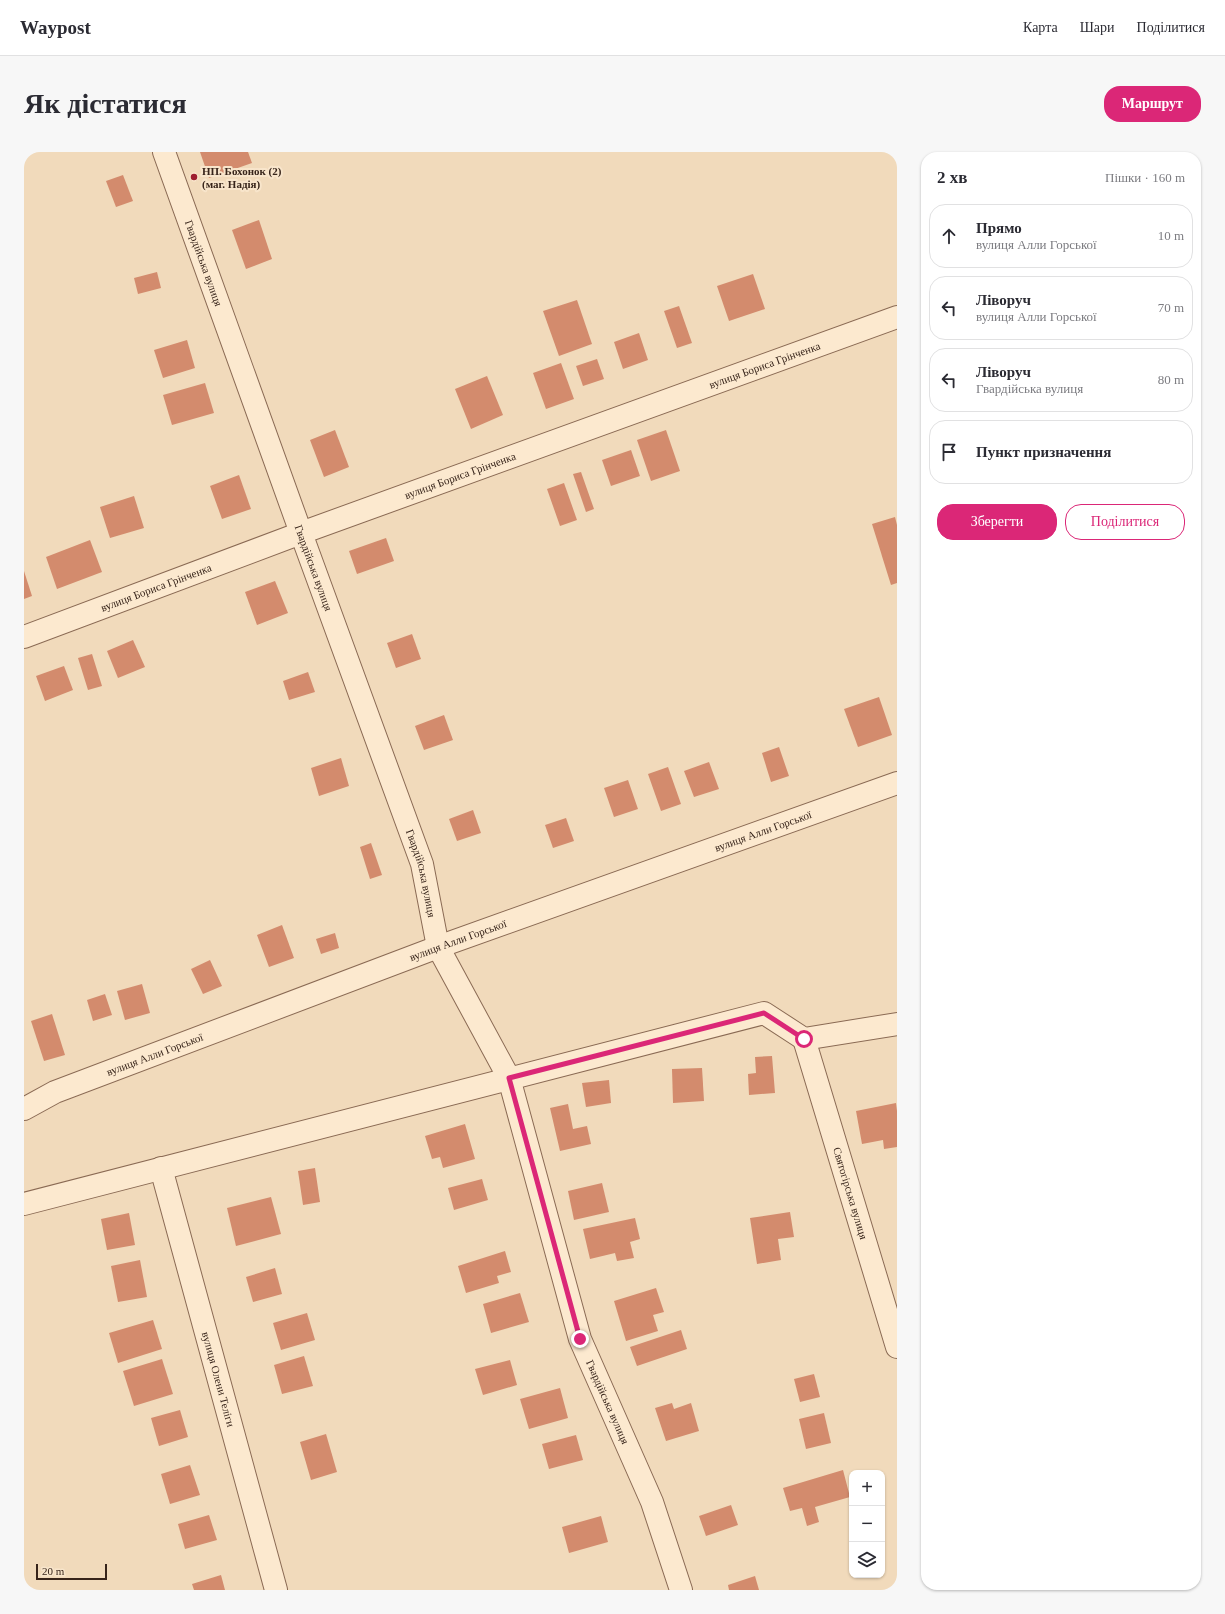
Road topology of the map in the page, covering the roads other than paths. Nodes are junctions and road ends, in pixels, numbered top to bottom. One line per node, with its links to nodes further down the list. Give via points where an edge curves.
1 (164, 152): 3 (street, Гвардійська вулиця)
2 (897, 317): 3 (street, вулиця Бориса Грінченка)
3 (301, 532): 4 (street, вулиця Бориса Грінченка); 6 (street, Гвардійська вулиця, via 422,864)
4 (24, 637)
5 (897, 783): 6 (street, вулиця Алли Горської)
6 (438, 947): 9 (street, Гвардійська вулиця); 10 (street, вулиця Алли Горської, via 56,1092)
7 (897, 1024): 8 (street)
8 (804, 1039): 9 (street, via 764,1013); 13 (street, Святогірська вулиця)
9 (509, 1078): 11 (street); 15 (street, Гвардійська вулиця, via 580,1339 652,1502)
10 (24, 1109)
11 (161, 1168): 12 (street); 14 (street, вулиця Олени Теліги)
12 (24, 1204)
13 (896, 1338)
14 (276, 1590)
15 (681, 1590)

